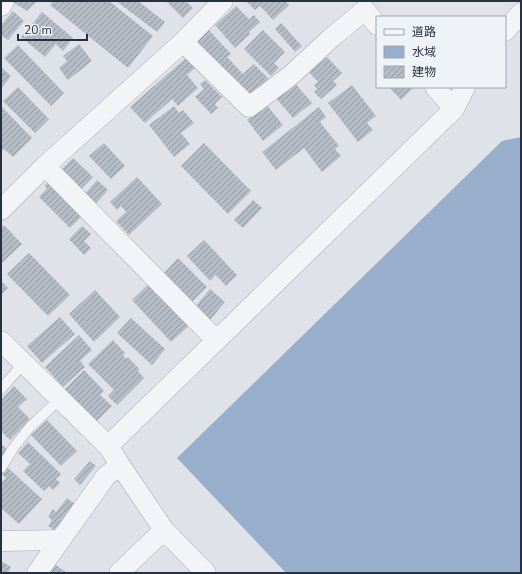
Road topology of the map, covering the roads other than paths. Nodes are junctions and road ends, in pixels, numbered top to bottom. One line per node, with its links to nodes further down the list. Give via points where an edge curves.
1 (4, 1): 3 (street)
2 (223, 1): 7 (street)
3 (1, 6)
4 (521, 13): 6 (street)
5 (376, 24): 7 (street, via 365,10 290,76 249,107)
6 (506, 30)
7 (183, 42): 11 (street)
8 (437, 88): 10 (street)
9 (464, 88): 10 (street)
10 (454, 109): 13 (street)
11 (45, 166): 12 (street); 13 (street)
12 (1, 210)
13 (216, 340): 18 (street)
14 (1, 341): 15 (street)
15 (24, 363): 16 (lane); 17 (street)
16 (1, 388)
17 (60, 399): 18 (street); 20 (lane, via 30,427)
18 (108, 446): 19 (street)
19 (120, 465): 21 (street); 22 (street, via 106,476)
20 (1, 468)
21 (164, 530): 25 (street); 26 (street)
22 (60, 540): 23 (street); 24 (street)
23 (1, 541)
24 (37, 573)
25 (119, 573)
26 (206, 573)

